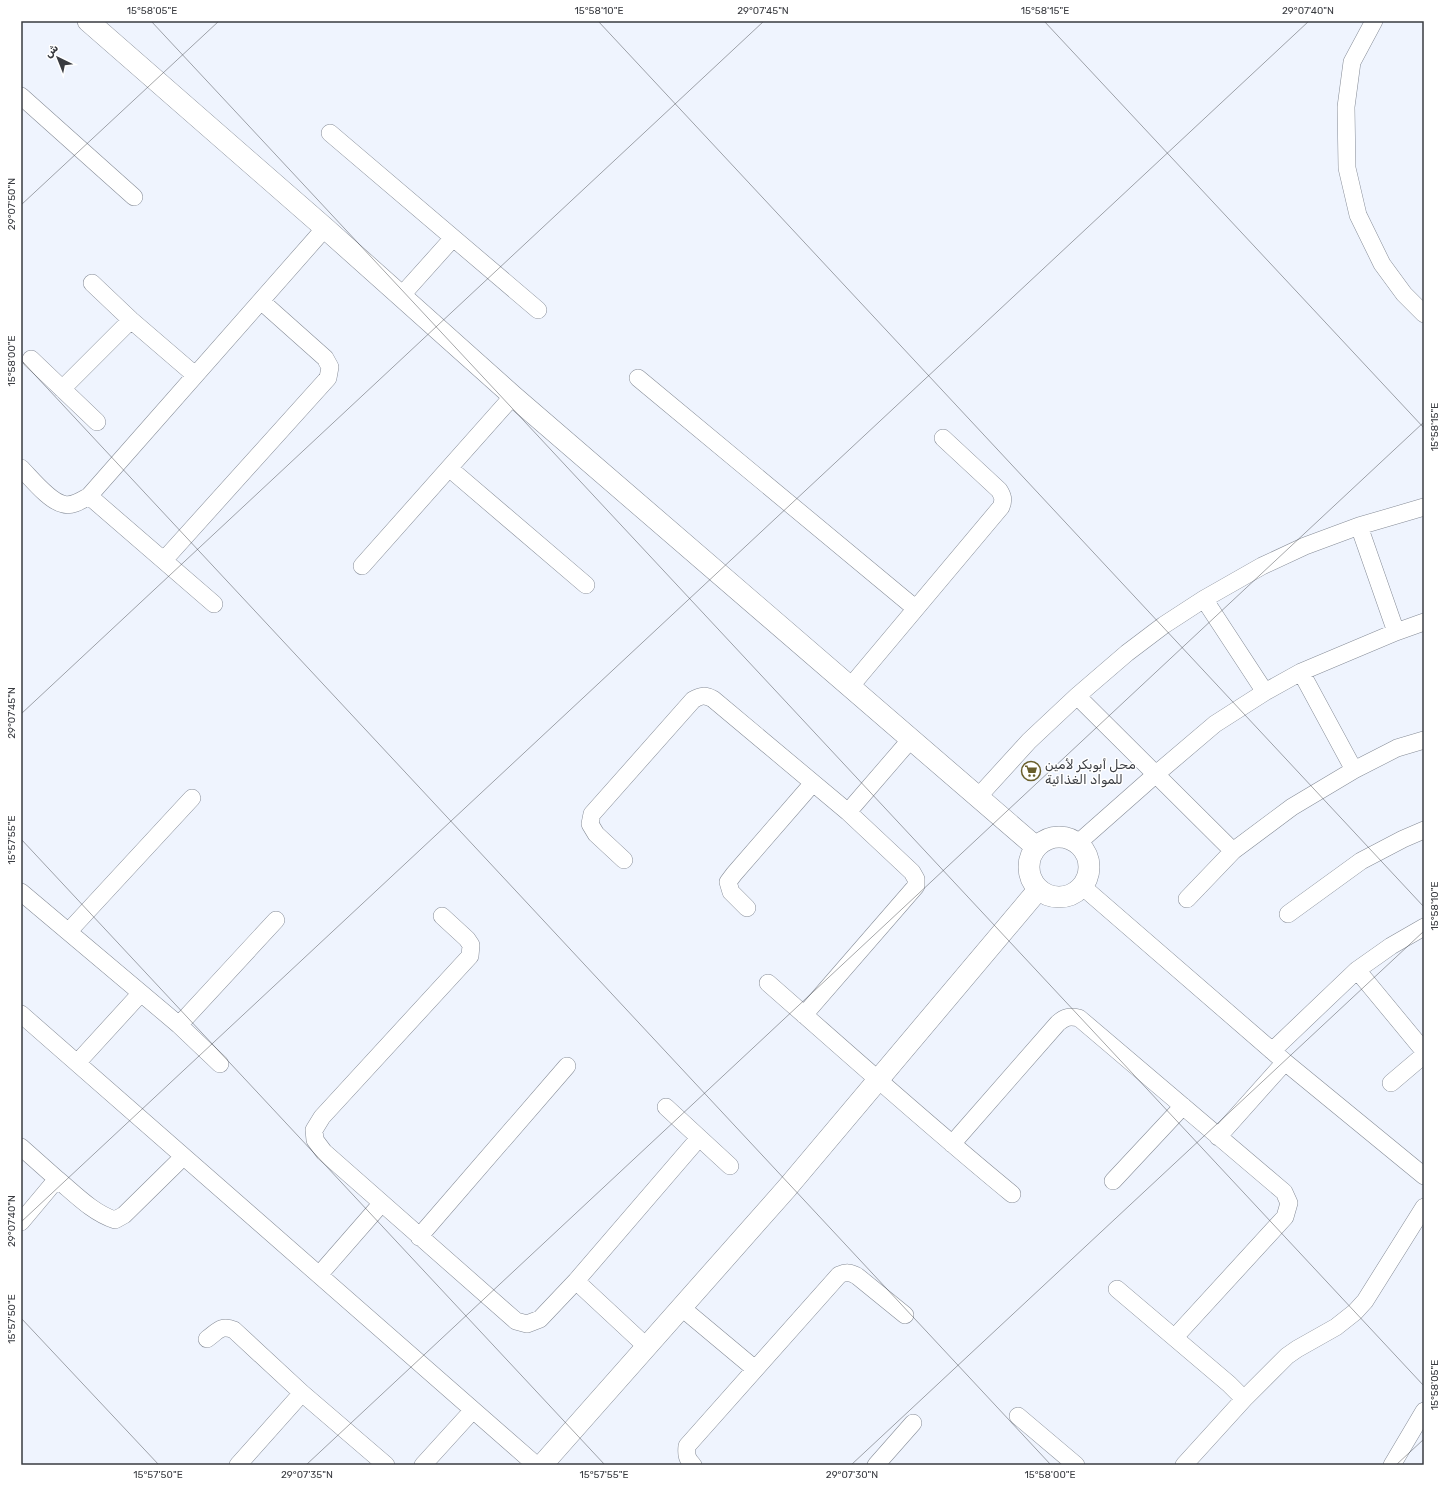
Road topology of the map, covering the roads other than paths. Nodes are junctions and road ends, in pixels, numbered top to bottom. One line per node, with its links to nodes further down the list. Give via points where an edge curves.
1 (88, 21): 6 (main road)
2 (1374, 21): 12 (street, via 1352,62 1346,107 1347,168 1358,215 1382,264 1404,294)
3 (21, 96): 5 (street)
4 (330, 133): 7 (street)
5 (134, 197)
6 (325, 228): 9 (main road); 10 (street)
7 (453, 238): 9 (street); 11 (street)
8 (92, 283): 13 (street)
9 (401, 296): 18 (main road)
10 (261, 301): 15 (street); 26 (street, via 325,358 330,367 328,378)
11 (538, 310)
12 (1424, 314)
13 (131, 320): 15 (street); 17 (street)
14 (31, 358): 17 (street)
15 (195, 376): 23 (street)
16 (638, 378): 31 (street)
17 (62, 389): 19 (street)
18 (514, 396): 22 (street); 35 (main road)
19 (97, 422)
20 (943, 438): 31 (street, via 999,490 1004,502)
21 (21, 468): 23 (street, via 50,497 63,505 78,503)
22 (449, 468): 27 (street); 28 (street)
23 (89, 496): 26 (street)
24 (1424, 507): 25 (street)
25 (1360, 526): 29 (street, via 1305,546 1262,566); 33 (street)
26 (164, 560): 30 (street)
27 (362, 566)
28 (586, 584)
29 (1204, 599): 36 (street); 37 (street, via 1127,653)
30 (214, 604)
31 (915, 608): 35 (street)
32 (1424, 622): 33 (street)
33 (1396, 632): 34 (street)
34 (1301, 672): 36 (street); 40 (street)
35 (850, 687): 38 (main road)
36 (1266, 692): 41 (street, via 1215,724)
37 (1077, 696): 41 (street); 43 (street, via 1029,741)
38 (911, 739): 43 (main road); 45 (street)
39 (1424, 740): 40 (street, via 1397,748)
40 (1354, 770): 49 (street, via 1292,807)
41 (1155, 775): 47 (street); 49 (street)
42 (813, 783): 45 (street); 50 (street, via 713,699 705,695 699,696 592,814 590,824 596,834); 55 (street, via 728,882 731,892)
43 (978, 797): 48 (main road)
44 (192, 798): 60 (street)
45 (848, 812): 65 (street, via 912,872 916,886)
46 (1424, 830): 56 (street, via 1361,861)
47 (1078, 844): 48 (main road, via 1070,839 1052,837); 51 (main road, via 1084,849 1090,864)
48 (1036, 847): 52 (main road, via 1028,864 1031,878)
49 (1233, 851): 54 (street)
50 (624, 860)
51 (1083, 887): 52 (main road, via 1066,897 1056,898); 68 (street)
52 (1038, 890): 72 (main road)
53 (21, 892): 60 (street)
54 (1187, 899)
55 (747, 908)
56 (1288, 914)
57 (442, 916): 86 (street, via 467,939 471,945 470,956 322,1117 314,1130 315,1140 324,1152)
58 (276, 920): 66 (street)
59 (1424, 927): 61 (street)
60 (69, 931): 63 (street)
61 (1357, 970): 67 (street); 68 (street)
62 (768, 983): 65 (street)
63 (141, 993): 66 (street); 69 (street)
64 (21, 1014): 69 (street)
65 (804, 1015): 72 (street)
66 (179, 1025): 70 (street)
67 (1424, 1053): 73 (street)
68 (1278, 1057): 76 (street); 82 (street)
69 (77, 1063): 80 (street)
70 (220, 1064)
71 (567, 1066): 89 (street)
72 (879, 1079): 78 (street); 93 (main road)
73 (1391, 1083)
74 (1183, 1106): 76 (street); 78 (street, via 1079,1018 1070,1016 1058,1023); 84 (street)
75 (666, 1107): 77 (street)
76 (1218, 1137): 95 (street, via 1284,1192 1289,1203 1285,1216)
77 (699, 1138): 81 (street); 91 (street)
78 (952, 1144): 85 (street)
79 (21, 1148): 83 (street)
80 (183, 1156): 83 (street, via 124,1215 115,1220 105,1217); 90 (street)
81 (730, 1166)
82 (1424, 1176)
83 (58, 1179): 88 (street)
84 (1113, 1181)
85 (1012, 1194)
86 (382, 1204): 89 (street); 90 (street)
87 (1424, 1207): 100 (street, via 1365,1301 1355,1312 1336,1327 1287,1356)
88 (21, 1222)
89 (419, 1237): 91 (street, via 516,1321 527,1324 540,1319)
90 (319, 1275): 101 (street)
91 (576, 1281): 97 (street)
92 (1117, 1289): 95 (street)
93 (682, 1308): 97 (main road); 98 (street)
94 (905, 1315): 98 (street, via 857,1276 844,1272)
95 (1175, 1337): 100 (street)
96 (207, 1340): 99 (street, via 221,1328 234,1330)
97 (647, 1347): 111 (main road)
98 (755, 1369): 112 (street, via 687,1446 686,1454)
99 (302, 1393): 107 (street); 108 (street)
100 (1244, 1399): 106 (street)
101 (473, 1410): 109 (street); 110 (street)
102 (1424, 1411): 114 (street)
103 (1018, 1416): 105 (street)
104 (913, 1424): 113 (street)
105 (1073, 1464)
106 (1189, 1464)
107 (238, 1465)
108 (386, 1465)
109 (423, 1465)
110 (536, 1465)
111 (542, 1465)
112 (693, 1465)
113 (876, 1465)
114 (1392, 1465)

